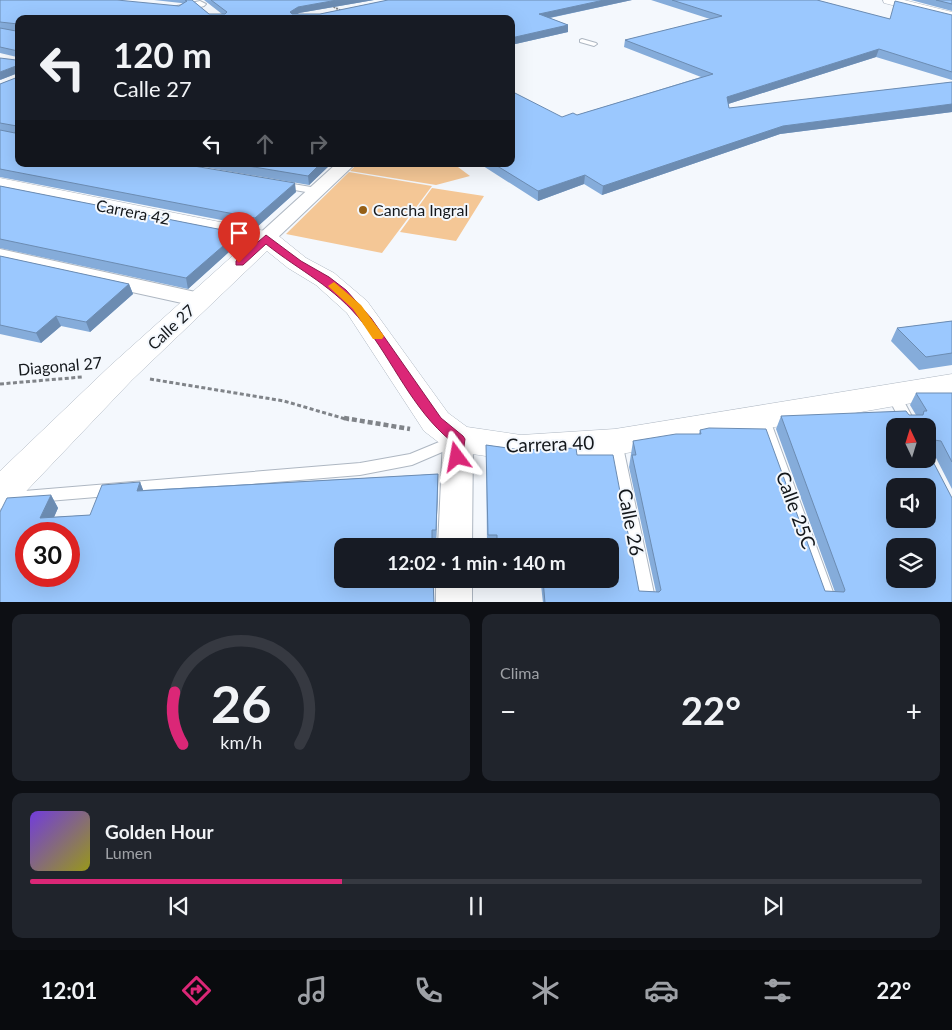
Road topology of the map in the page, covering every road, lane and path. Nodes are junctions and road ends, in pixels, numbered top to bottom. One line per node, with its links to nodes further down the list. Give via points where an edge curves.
1 (889, 0): 8 (street)
2 (200, 4): 5 (street)
3 (328, 4): 6 (path)
4 (161, 6): 5 (street)
5 (180, 8): 7 (street)
6 (341, 11)
7 (165, 15)
8 (952, 16)
9 (582, 41): 10 (lane)
10 (594, 44)
11 (343, 167): 14 (street, Calle 27)
12 (268, 182): 14 (lane)
13 (0, 185): 15 (street, Carrera 42)
14 (317, 191): 15 (street, Calle 27)
15 (266, 238): 17 (street, Calle 27); 25 (street, via 297,263 325,279 357,307 436,422)
16 (0, 256): 17 (street)
17 (200, 300): 18 (street, Calle 27)
18 (122, 373): 19 (path, Diagonal 27); 24 (path, Diagonal 27, via 181,385 229,390 284,401 353,421); 27 (street, Calle 27)
19 (0, 384)
20 (952, 385): 21 (street, Carrera 40)
21 (894, 395): 22 (street, Carrera 40); 23 (lane)
22 (762, 417): 26 (street, Carrera 40); 33 (lane, Calle 25C)
23 (906, 418)
24 (414, 430)
25 (458, 439): 26 (street, Carrera 40, via 521,448); 28 (lane, via 412,459 360,469); 29 (street)
26 (615, 442): 32 (lane, Calle 26)
27 (0, 494)
28 (0, 499)
29 (455, 538)
30 (454, 588): 31 (street)
31 (454, 602)
32 (647, 602)
33 (829, 602)

